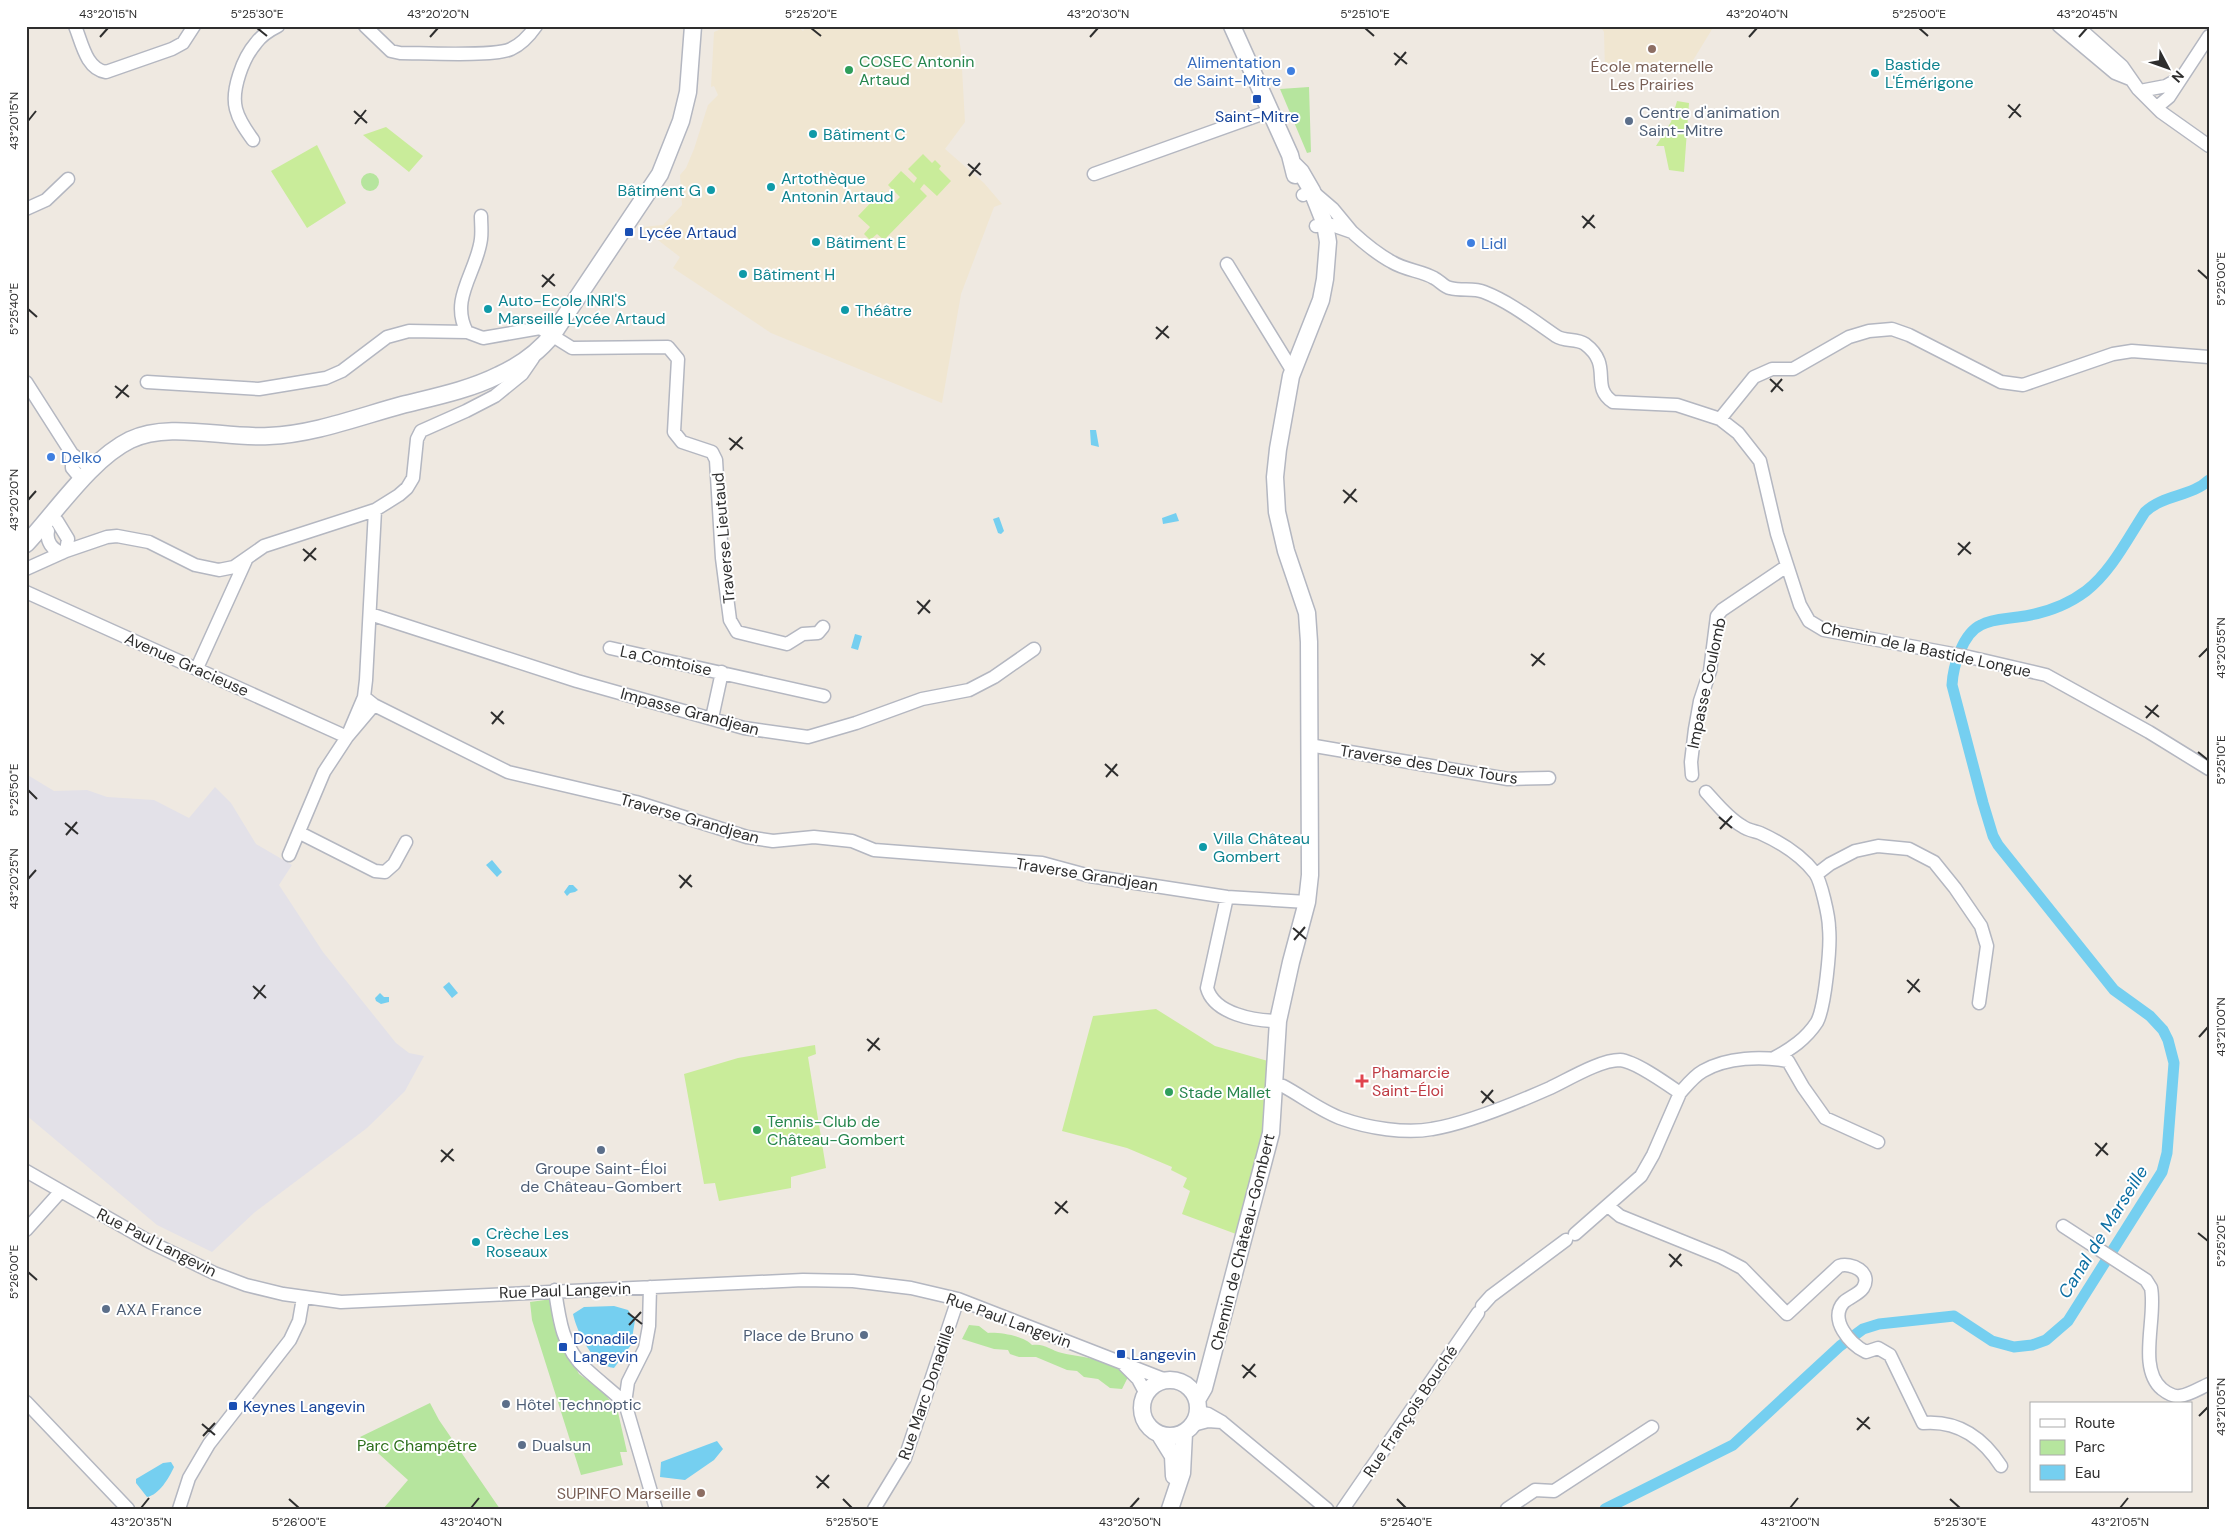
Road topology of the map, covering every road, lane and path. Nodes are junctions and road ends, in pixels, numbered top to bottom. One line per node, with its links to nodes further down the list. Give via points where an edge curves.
1 (75, 26): 2 (street, via 90,64 97,71 106,72 172,49 183,43)
2 (194, 26)
3 (278, 26): 16 (street, via 256,43 236,84 235,108)
4 (365, 26): 5 (street, via 391,51 400,53 509,50 524,42)
5 (536, 26)
6 (693, 26): 27 (street, via 688,92 681,121 663,166)
7 (1232, 26): 15 (street, Chemin de Château-Gombert)
8 (2059, 26): 12 (street, via 2115,72)
9 (2077, 26): 12 (street, via 2122,66)
10 (2209, 36): 11 (street)
11 (2182, 78): 13 (street, via 2166,86); 14 (street, via 2169,97)
12 (2130, 79): 13 (street)
13 (2140, 91): 14 (street)
14 (2157, 107): 17 (street)
15 (1270, 111): 18 (street); 20 (street, Chemin de Château-Gombert, via 1294,165 1301,172)
16 (254, 140)
17 (2209, 146)
18 (1094, 174)
19 (68, 179): 21 (street, via 46,200)
20 (1307, 193): 23 (street, Chemin de Château-Gombert); 24 (street, Chemin de la Bastide Longue, via 1332,209)
21 (26, 209)
22 (481, 216): 26 (street, via 481,239 461,304 462,322)
23 (1320, 225): 24 (street, Chemin de la Bastide Longue, via 1332,225); 30 (street, Chemin de Château-Gombert, via 1328,242 1321,300)
24 (1352, 232): 33 (street, Chemin de la Bastide Longue, via 1391,262 1434,278 1448,288 1484,292 1543,325 1557,337 1583,343 1597,356 1601,365 1602,390 1605,397 1613,402 1677,405)
25 (1227, 264): 30 (street)
26 (467, 332): 27 (street, via 483,338 540,328); 32 (street, via 409,331 386,337 342,371 326,378 259,389)
27 (553, 334): 28 (street); 47 (street, Traverse Lieutaud, via 572,348 668,347 678,359 674,432 682,442 712,452 716,460 722,558 730,620 737,632 788,644 803,634 818,633)
28 (537, 353): 34 (street, via 498,376 460,389 301,433 238,436 183,430); 36 (street, via 522,374 495,396 421,431 416,439 413,478 399,495)
29 (2207, 356): 33 (street, via 2132,351 2113,354 2024,384 2001,382 1909,334 1892,329 1869,331 1850,337 1793,369 1772,369 1754,377)
30 (1292, 370): 56 (street, Chemin de Château-Gombert, via 1275,477 1277,512 1286,552 1307,613)
31 (26, 382): 35 (street)
32 (147, 382)
33 (1720, 418): 43 (street, Chemin de la Bastide Longue, via 1738,433 1760,461)
34 (132, 439): 35 (street, via 103,458); 37 (street, via 105,465)
35 (87, 475): 37 (street)
36 (374, 510): 42 (street, via 264,546); 46 (street)
37 (56, 528): 38 (street); 39 (street); 40 (street, via 68,539); 40 (street, via 47,537 57,551); 41 (street)
38 (94, 542): 40 (street); 42 (street, via 107,537 132,537 195,565 219,570)
39 (26, 544)
40 (64, 552): 44 (street)
41 (26, 553)
42 (246, 560): 50 (street)
43 (1787, 566): 57 (street, Chemin de la Bastide Longue, via 1809,621 1824,630 1951,653 2046,675); 58 (street, Impasse Coulomb, via 1717,616 1710,670 1695,729)
44 (26, 569)
45 (26, 592): 50 (street, Avenue Gracieuse)
46 (370, 614): 53 (street); 54 (street, Impasse Grandjean, via 577,681)
47 (823, 627)
48 (610, 648): 51 (street, La Comtoise)
49 (1034, 650): 54 (street, Impasse Grandjean, via 969,690 922,699 808,737 744,728)
50 (197, 668): 55 (street, Avenue Gracieuse)
51 (722, 672): 52 (street, La Comtoise); 54 (street, La Comtoise)
52 (824, 696)
53 (369, 701): 55 (street); 65 (street, Traverse Grandjean, via 508,772 636,802 747,837 773,841 814,836 852,840 874,850 1042,864 1090,876)
54 (712, 718)
55 (347, 737): 61 (street, via 324,772)
56 (1309, 745): 59 (street, Traverse des Deux Tours, via 1508,778); 66 (street, Chemin de Château-Gombert, via 1310,875)
57 (2209, 769)
58 (1692, 775)
59 (1549, 778)
60 (1706, 792): 64 (street, via 1742,827 1798,855)
61 (300, 833): 62 (street, via 375,871 385,872 394,864); 63 (street)
62 (406, 842)
63 (289, 855)
64 (1817, 874): 67 (street, via 1855,851 1878,846 1909,850 1934,862 1981,926 1987,946); 69 (street, via 1830,927 1821,1010 1817,1021 1795,1047)
65 (1226, 897): 66 (street, Traverse Grandjean); 68 (street, via 1207,988 1209,997 1220,1007 1241,1015)
66 (1307, 902): 68 (street, Chemin de Château-Gombert)
67 (1979, 1003)
68 (1278, 1022): 70 (street, Chemin de Château-Gombert)
69 (1774, 1058): 71 (street, via 1727,1061 1703,1071); 72 (street, via 1788,1061 1825,1118)
70 (1274, 1085): 71 (street, via 1283,1086 1341,1118 1366,1126 1416,1130 1465,1120 1535,1095 1604,1063 1622,1060 1651,1073); 83 (street, Chemin de Château-Gombert, via 1271,1133)
71 (1680, 1092): 75 (street, Rue François Bouché, via 1641,1176)
72 (1878, 1142)
73 (26, 1171): 74 (street, Rue Paul Langevin)
74 (61, 1191): 77 (street); 80 (street, Rue Paul Langevin, via 150,1242 214,1273 246,1285)
75 (1608, 1206): 93 (street, via 1620,1216 1742,1268 1787,1314 1839,1266 1856,1266 1866,1281 1863,1289 1844,1303 1838,1312 1838,1320 1845,1332 1858,1348 1866,1352 1878,1348 1890,1354 1923,1423 1938,1422 1960,1428 1981,1440); 100 (street, Rue François Bouché, via 1498,1290 1480,1309)
76 (2063, 1226): 86 (street, via 2146,1280 2151,1288 2152,1378 2168,1394 2180,1396)
77 (26, 1230)
78 (650, 1287): 79 (street, Rue Paul Langevin); 81 (street, Rue Paul Langevin, via 853,1281 911,1288); 89 (street, via 645,1348 628,1382)
79 (555, 1290): 80 (street, Rue Paul Langevin, via 341,1302); 89 (street, via 561,1329 574,1355 585,1369)
80 (303, 1298): 96 (street, via 299,1321 290,1340 209,1444 189,1478)
81 (958, 1299): 82 (street, Rue Paul Langevin); 98 (street, Rue Marc Donadille, via 905,1458)
82 (1120, 1362): 84 (street, Rue Paul Langevin); 87 (street, Rue Paul Langevin, via 1138,1380)
83 (1210, 1366): 85 (street, Chemin de Château-Gombert, via 1196,1379); 90 (street, Chemin de Château-Gombert)
84 (1166, 1380): 85 (street); 87 (street)
85 (1184, 1384): 90 (street, via 1192,1391)
86 (2209, 1384)
87 (1146, 1394): 92 (street, via 1143,1418)
88 (26, 1402): 95 (street)
89 (625, 1403): 97 (street)
90 (1193, 1418): 92 (street, via 1172,1437); 94 (street, Chemin de Château-Gombert, via 1182,1473); 99 (street, via 1222,1422)
91 (1652, 1427): 101 (street, via 1554,1491 1536,1490)
92 (1160, 1435): 94 (street, Chemin de Château-Gombert, via 1173,1456)
93 (2001, 1466)
94 (1170, 1507)
95 (128, 1509)
96 (179, 1509)
97 (656, 1509)
98 (874, 1509)
99 (1327, 1509)
100 (1343, 1509)
101 (1507, 1509)

